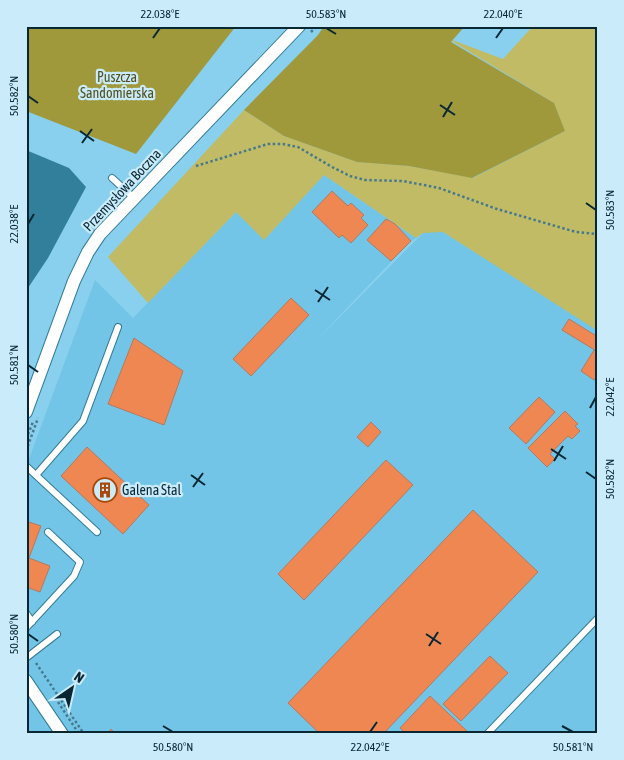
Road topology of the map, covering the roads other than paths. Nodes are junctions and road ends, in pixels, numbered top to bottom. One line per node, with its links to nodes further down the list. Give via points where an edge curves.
1 (305, 31): 3 (street, Przemysłowa Boczna)
2 (112, 178): 3 (lane)
3 (134, 198): 5 (street, Przemysłowa Boczna, via 100,234 81,266)
4 (118, 327): 7 (lane, via 83,421)
5 (30, 415)
6 (26, 466): 7 (lane)
7 (36, 475): 9 (lane)
8 (48, 532): 12 (lane, via 80,562 74,576)
9 (97, 532)
10 (26, 613): 12 (lane)
11 (598, 618): 18 (lane)
12 (32, 622): 13 (lane)
13 (26, 628)
14 (57, 634): 15 (lane)
15 (28, 657)
16 (26, 681): 17 (street)
17 (62, 734)
18 (487, 734)

